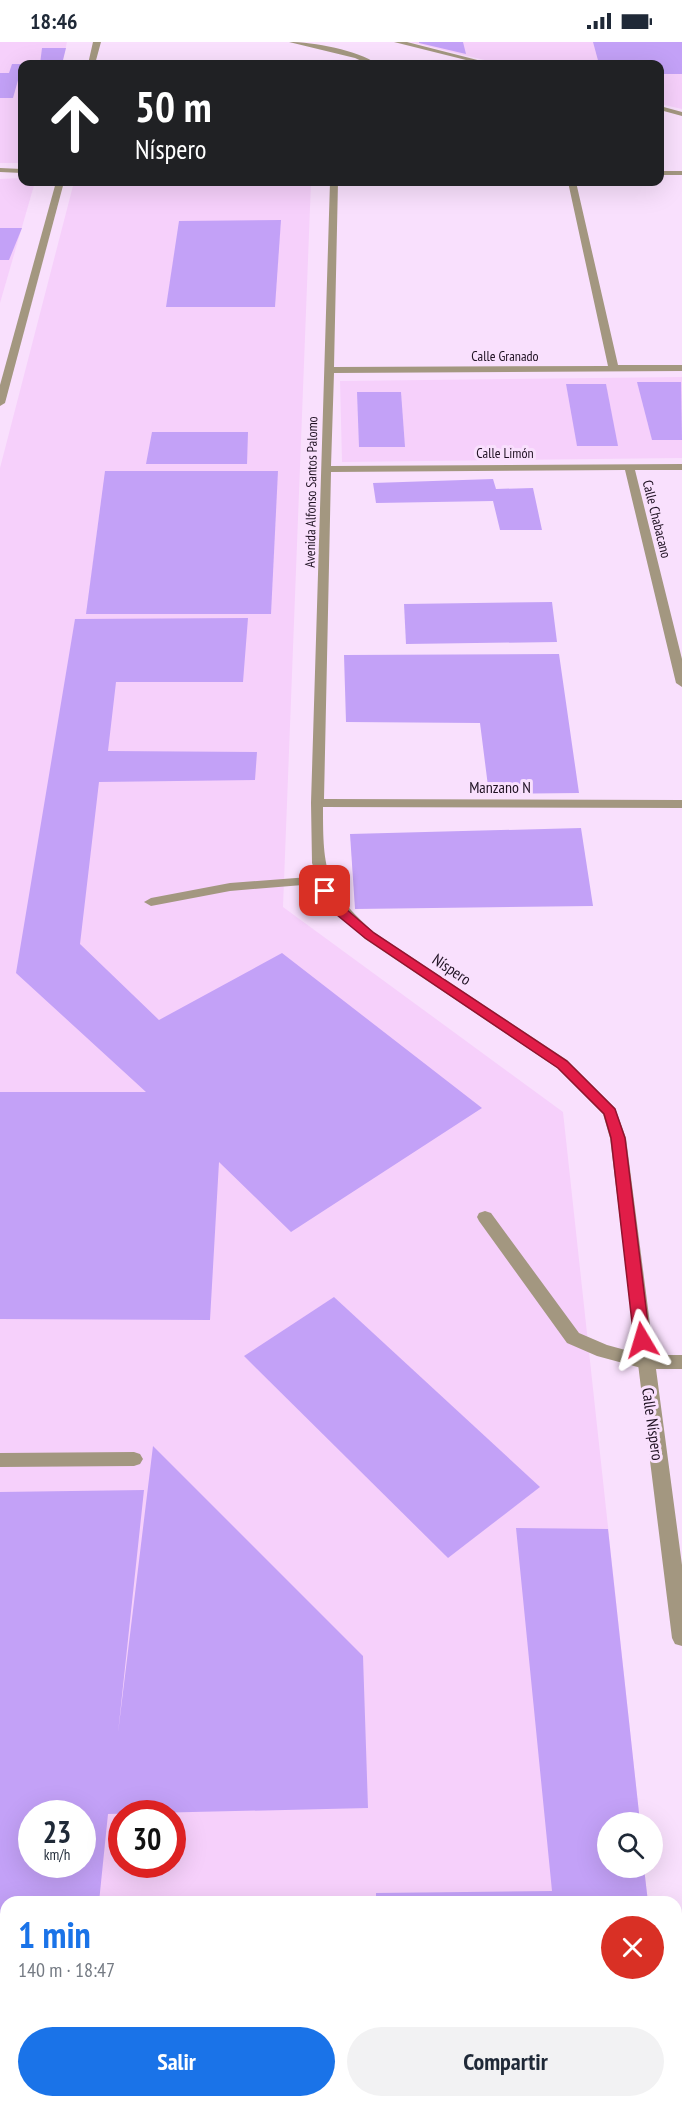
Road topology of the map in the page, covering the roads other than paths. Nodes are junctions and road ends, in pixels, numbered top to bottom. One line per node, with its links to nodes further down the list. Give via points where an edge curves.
1 (97, 42): 4 (street)
2 (293, 42): 5 (street)
3 (398, 42): 6 (street)
4 (92, 60)
5 (365, 60)
6 (472, 60)
7 (664, 109): 8 (street)
8 (682, 114)
9 (0, 170): 10 (street)
10 (18, 171)
11 (664, 173): 12 (street)
12 (682, 173)
13 (59, 186): 19 (street)
14 (334, 186): 18 (street, Avenida Alfonso Santos Palomo)
15 (573, 186): 17 (street)
16 (682, 368): 17 (street, Calle Granado)
17 (614, 369): 18 (street, Calle Granado)
18 (328, 370): 22 (street, Avenida Alfonso Santos Palomo)
19 (0, 403)
20 (629, 467): 21 (street, Calle Limón); 22 (street, Calle Limón); 23 (street, Calle Chabacano)
21 (682, 467)
22 (327, 470): 24 (street, Avenida Alfonso Santos Palomo)
23 (682, 683)
24 (317, 803): 25 (street, Manzano N); 26 (street, Níspero)
25 (682, 804)
26 (322, 880): 27 (street, via 230,887); 28 (street, Níspero, via 325,891 341,912 370,936 562,1064 610,1112)
27 (151, 902)
28 (618, 1138): 30 (street, Calle Níspero)
29 (485, 1217): 30 (street, via 573,1338)
30 (645, 1362): 31 (street); 34 (street, Calle Níspero)
31 (682, 1362)
32 (134, 1459): 33 (street)
33 (0, 1460)
34 (682, 1638)

